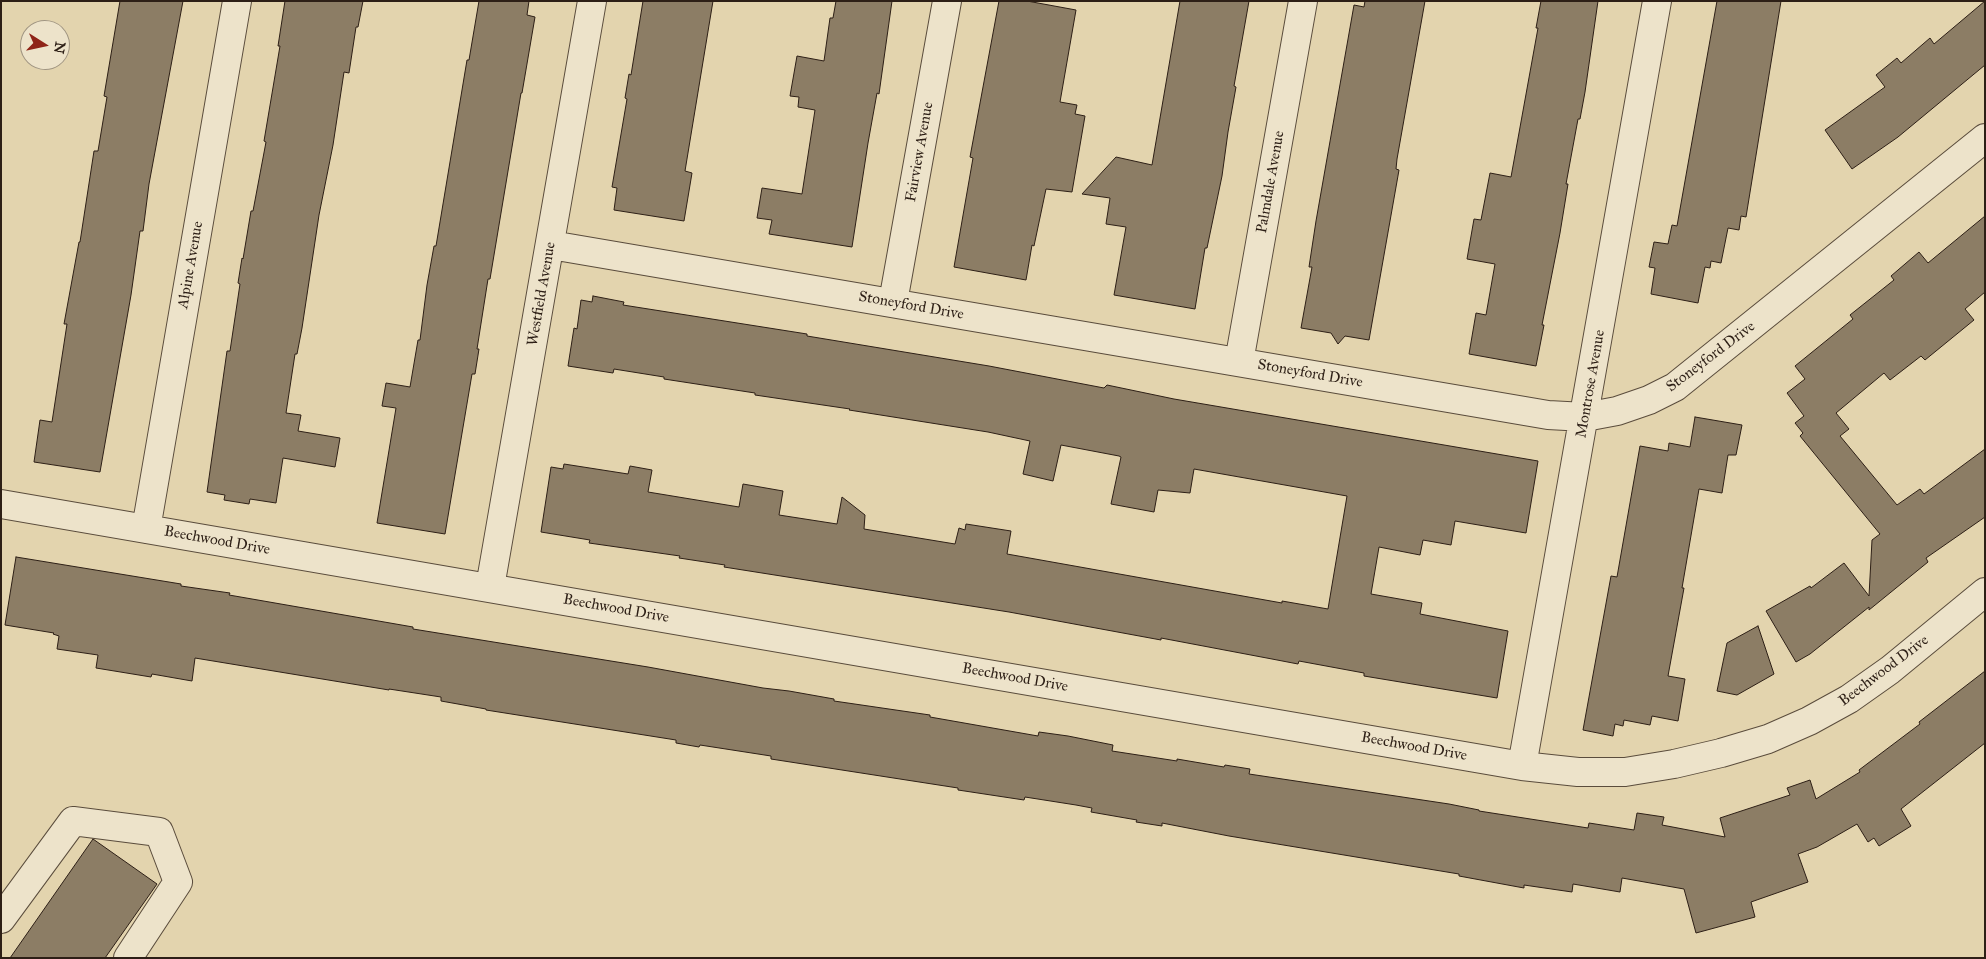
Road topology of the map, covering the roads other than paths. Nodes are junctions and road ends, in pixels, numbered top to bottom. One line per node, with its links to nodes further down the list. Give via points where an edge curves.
1 (237, 1): 12 (street, Alpine Avenue)
2 (592, 1): 7 (street, Westfield Avenue)
3 (947, 1): 8 (street, Fairview Avenue)
4 (1303, 1): 9 (street, Palmdale Avenue)
5 (1657, 1): 10 (street, Montrose Avenue)
6 (1985, 138): 10 (street, Stoneyford Drive, via 1675,387 1617,411)
7 (551, 245): 8 (street, Stoneyford Drive); 13 (street, Westfield Avenue)
8 (893, 302): 9 (street, Stoneyford Drive)
9 (1239, 362): 10 (street, Stoneyford Drive, via 1548,414)
10 (1585, 417): 15 (street, Montrose Avenue)
11 (1, 504): 12 (street, Beechwood Drive)
12 (146, 529): 13 (street, Beechwood Drive)
13 (490, 587): 15 (street, Beechwood Drive)
14 (1985, 592): 15 (street, Beechwood Drive, via 1890,670 1849,699 1768,739 1683,762 1625,772 1578,772)
15 (1522, 766)
16 (1, 919): 17 (street, via 73,821 159,832 178,882)
17 (128, 958)

